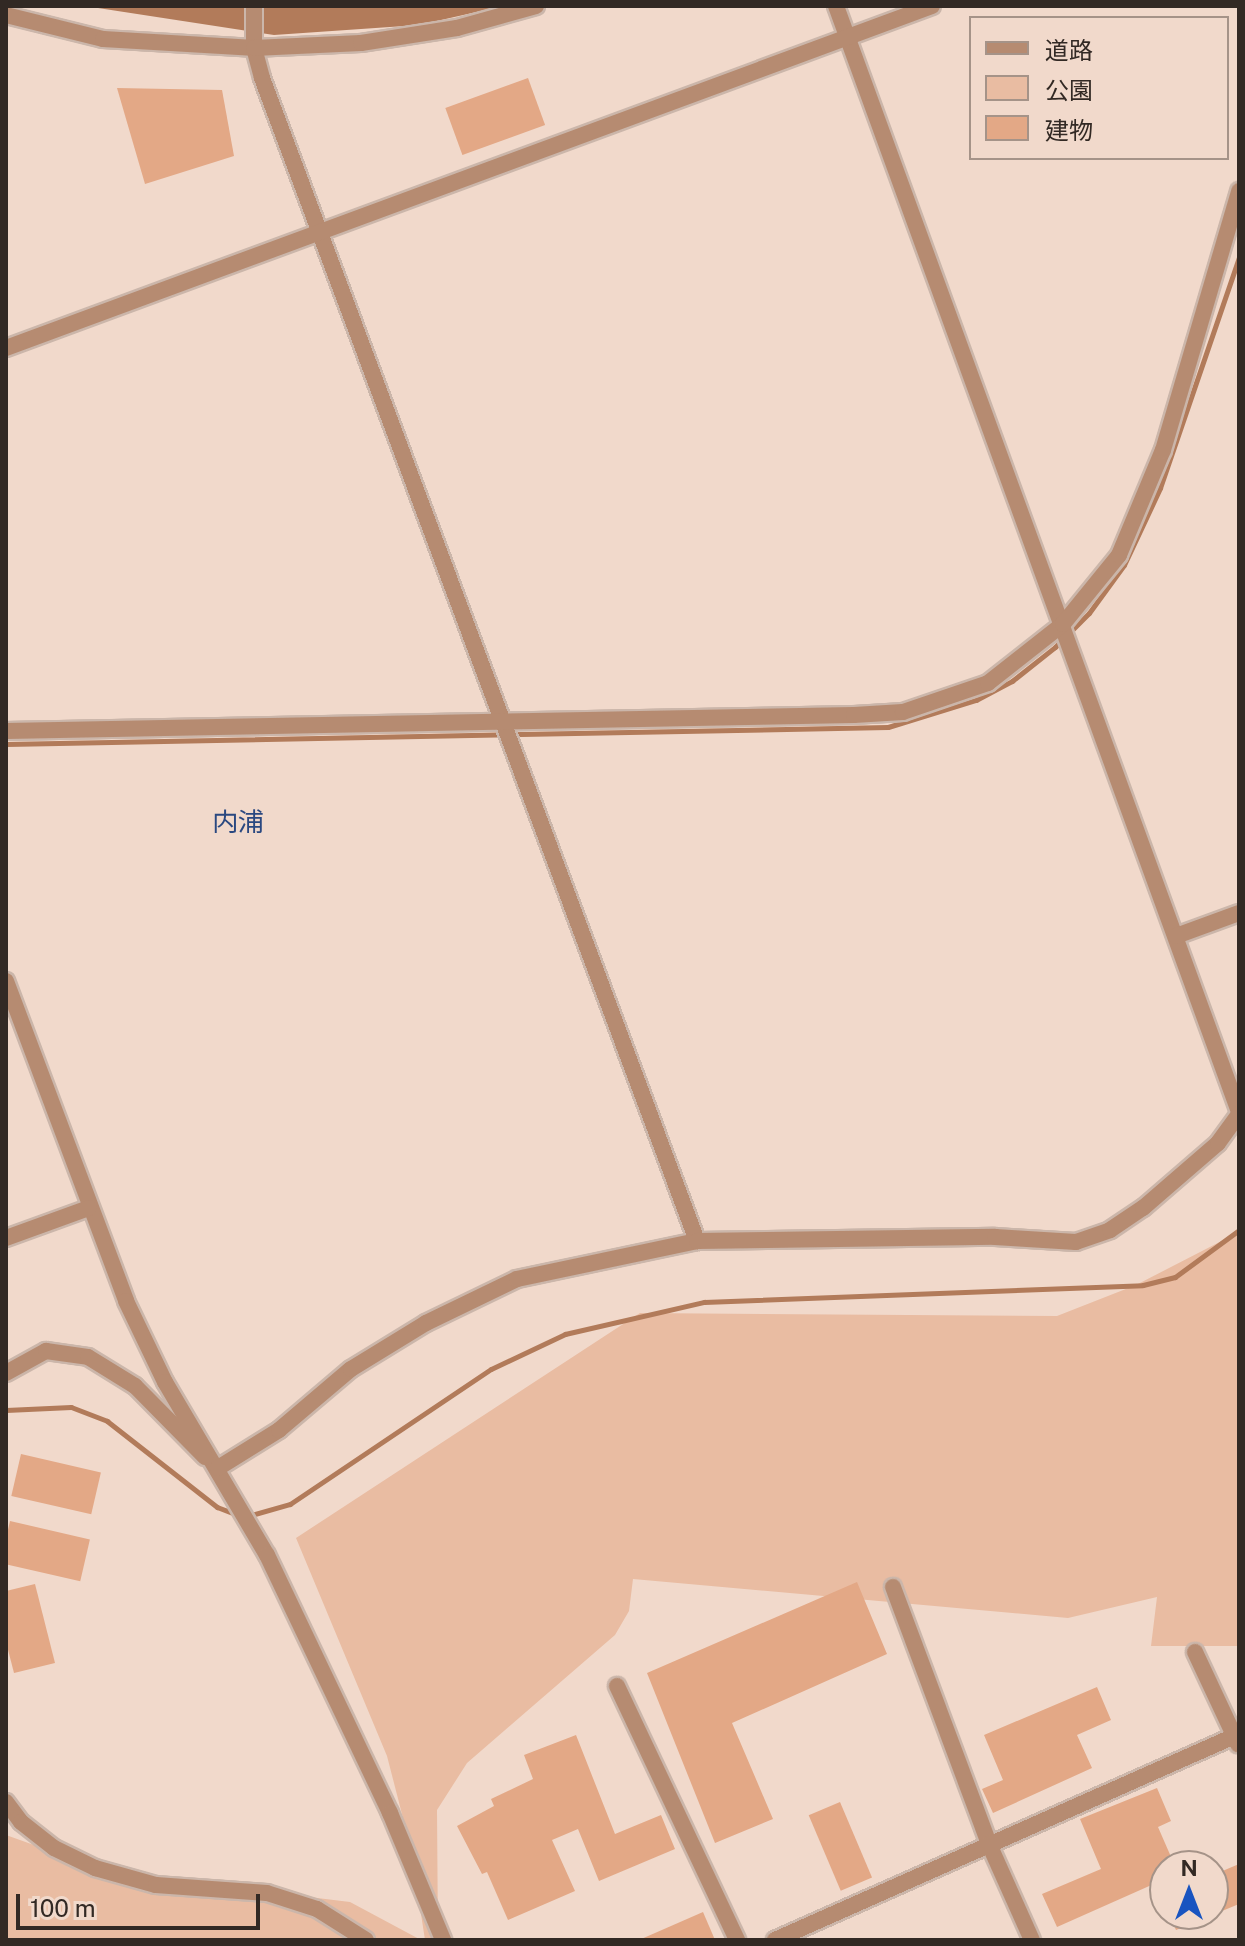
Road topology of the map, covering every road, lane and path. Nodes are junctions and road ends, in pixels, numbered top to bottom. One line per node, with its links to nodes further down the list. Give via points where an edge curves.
1 (254, 6): 7 (street)
2 (536, 6): 7 (street, via 457,28 361,43)
3 (836, 6): 6 (street)
4 (932, 6): 6 (street)
5 (6, 15): 7 (street, via 103,39)
6 (848, 38): 9 (street); 11 (street)
7 (254, 48): 9 (street)
8 (1239, 191): 11 (street, via 1163,450 1119,555)
9 (321, 233): 10 (street); 12 (street)
10 (6, 348)
11 (1063, 625): 12 (street, via 988,683 903,712); 15 (street)
12 (506, 723): 13 (street); 20 (street)
13 (6, 731)
14 (1239, 913): 15 (street)
15 (1176, 936): 17 (street)
16 (6, 981): 18 (street)
17 (1239, 1113): 20 (street, via 1218,1143 1143,1208 1110,1230 1076,1242 995,1237)
18 (89, 1208): 19 (street); 22 (street, via 165,1382)
19 (6, 1238)
20 (697, 1241): 22 (street, via 517,1279 466,1302 351,1369 279,1430)
21 (6, 1373): 22 (street, via 46,1351 88,1357 135,1386)
22 (218, 1468): 30 (street, via 274,1569 390,1813)
23 (893, 1587): 28 (street)
24 (1195, 1652): 26 (street)
25 (617, 1686): 31 (street)
26 (1237, 1739): 28 (street)
27 (6, 1802): 29 (street, via 21,1822 54,1848 95,1868 156,1885 267,1893 317,1909)
28 (989, 1844): 32 (street); 33 (street)
29 (366, 1940)
30 (443, 1940)
31 (737, 1940)
32 (775, 1940)
33 (1032, 1940)

